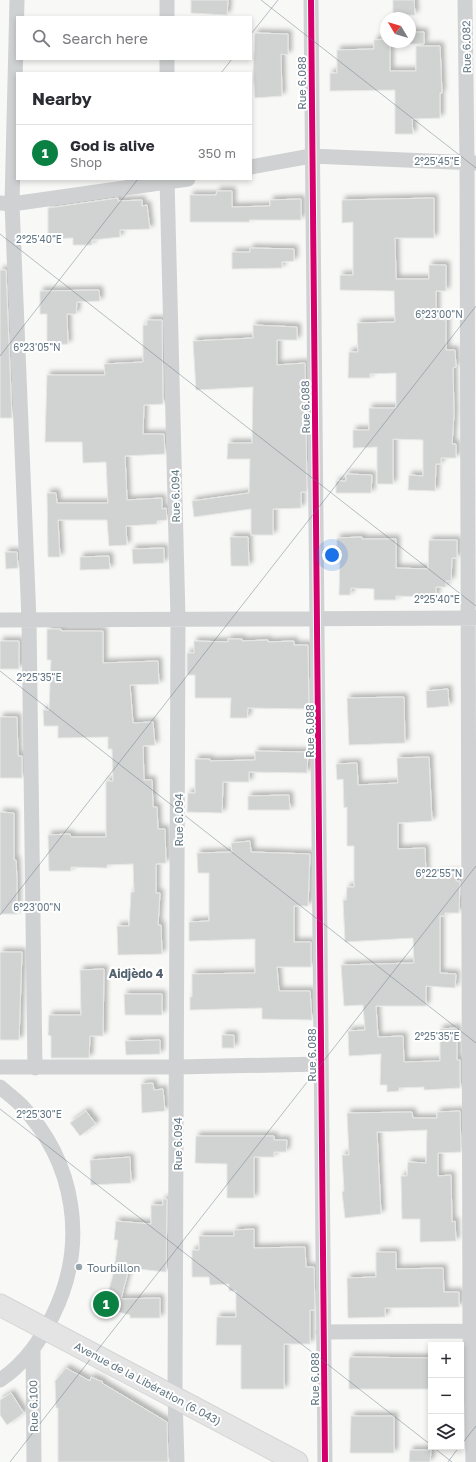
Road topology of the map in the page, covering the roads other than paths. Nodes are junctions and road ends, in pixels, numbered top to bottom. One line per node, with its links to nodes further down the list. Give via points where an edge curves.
1 (17, 0): 5 (street)
2 (167, 0): 6 (street)
3 (311, 0): 10 (street, Rue 6.088)
4 (465, 0): 11 (street, Rue 6.082)
5 (16, 16)
6 (167, 16)
7 (16, 19): 15 (street)
8 (167, 60): 9 (street)
9 (167, 72)
10 (311, 156): 11 (street); 12 (street); 16 (street, Rue 6.088)
11 (472, 163): 17 (street, Rue 6.082)
12 (252, 167)
13 (178, 180): 14 (street)
14 (167, 181): 15 (street); 18 (street, Rue 6.094)
15 (6, 204): 20 (street)
16 (318, 618): 17 (street); 18 (street); 21 (street, Rue 6.088)
17 (472, 618): 28 (street, Rue 6.082)
18 (178, 619): 20 (street); 23 (street, Rue 6.094)
19 (0, 620): 20 (street)
20 (29, 620): 24 (street)
21 (321, 1064): 23 (street); 29 (street, Rue 6.088)
22 (0, 1067): 24 (street)
23 (177, 1067): 24 (street); 32 (street, Rue 6.094)
24 (35, 1068)
25 (0, 1088): 27 (street, via 20,1104 42,1131 59,1162 69,1194 74,1229 71,1263 62,1297)
26 (0, 1305): 27 (main road, Avenue de la Libération (6.043))
27 (46, 1330): 30 (street); 32 (main road, Avenue de la Libération (6.043))
28 (473, 1331): 29 (street); 37 (street, Rue 6.082)
29 (323, 1332): 36 (street, Rue 6.088)
30 (32, 1350): 31 (street); 33 (street, Rue 6.100)
31 (0, 1380)
32 (175, 1397): 34 (street, Rue 6.094); 35 (main road, Avenue de la Libération (6.043))
33 (34, 1462)
34 (177, 1462)
35 (297, 1462)
36 (324, 1462)
37 (473, 1462)

